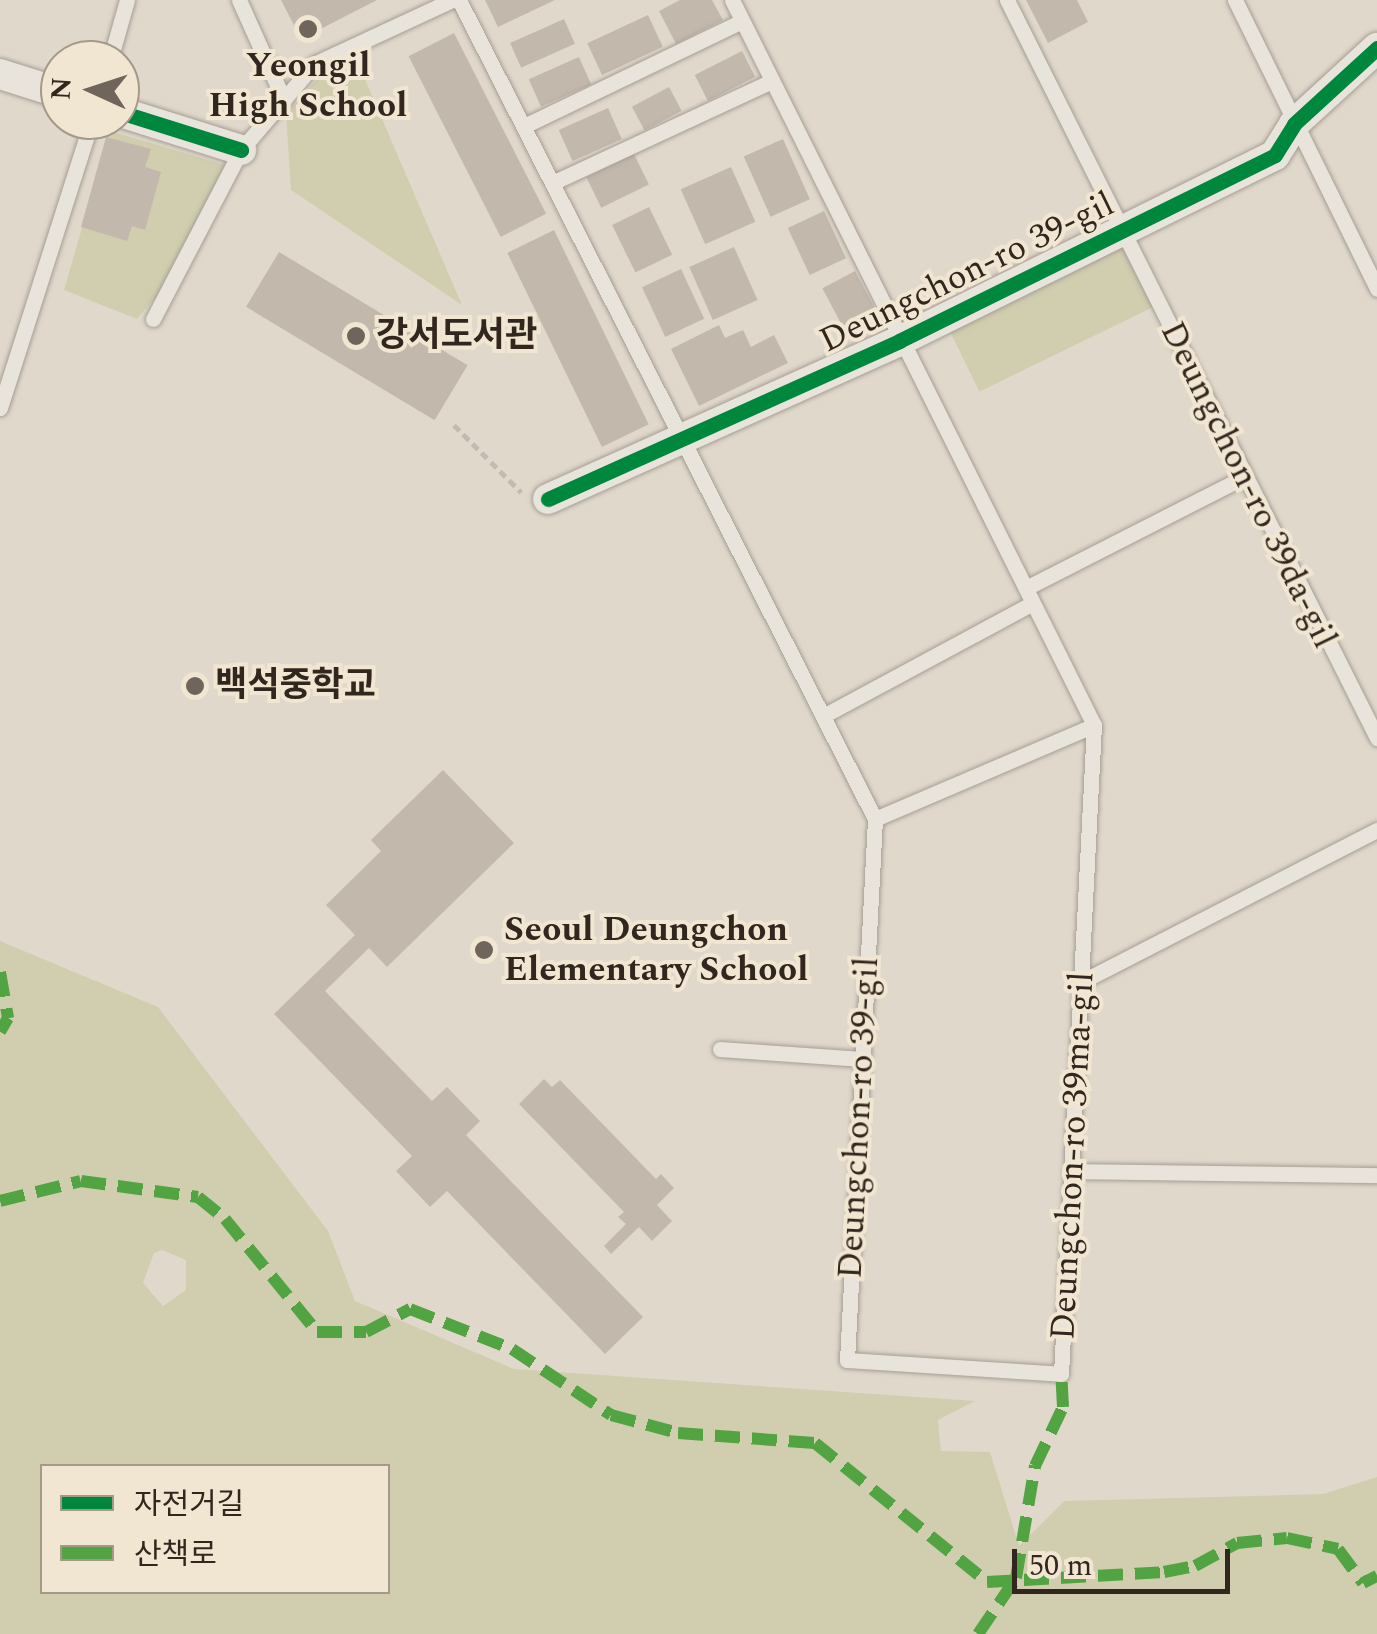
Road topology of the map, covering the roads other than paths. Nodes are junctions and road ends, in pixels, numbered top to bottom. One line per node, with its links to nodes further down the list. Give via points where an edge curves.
1 (127, 0): 8 (lane)
2 (239, 0): 13 (lane)
3 (456, 0): 13 (lane, via 314,64); 16 (lane)
4 (732, 0): 7 (lane, Deungchon-ro 39ma-gil)
5 (1007, 0): 20 (lane, Deungchon-ro 39da-gil)
6 (1235, 0): 15 (lane)
7 (742, 20): 11 (lane, Deungchon-ro 39ma-gil); 16 (lane)
8 (116, 40)
9 (1377, 48): 15 (street, Deungchon-ro 39-gil)
10 (0, 74): 12 (street)
11 (772, 81): 19 (lane); 23 (lane, Deungchon-ro 39ma-gil)
12 (40, 87)
13 (284, 100): 18 (lane)
14 (140, 118): 18 (street)
15 (1294, 124): 20 (street, Deungchon-ro 39-gil, via 1276,154); 21 (lane)
16 (524, 126): 19 (lane)
17 (86, 140): 24 (lane)
18 (242, 150): 22 (lane)
19 (552, 183): 25 (lane)
20 (1122, 231): 23 (street, Deungchon-ro 39-gil); 26 (lane, Deungchon-ro 39da-gil)
21 (1377, 289)
22 (152, 319)
23 (899, 341): 25 (street, Deungchon-ro 39-gil); 28 (lane, Deungchon-ro 39ma-gil)
24 (0, 408)
25 (682, 442): 27 (street, Deungchon-ro 39-gil); 29 (lane)
26 (1244, 477): 28 (lane); 31 (lane, Deungchon-ro 39da-gil)
27 (539, 502)
28 (1030, 596): 29 (lane); 30 (lane, Deungchon-ro 39ma-gil)
29 (823, 716): 32 (lane)
30 (1094, 725): 32 (lane); 34 (lane, Deungchon-ro 39ma-gil)
31 (1377, 738)
32 (875, 818): 36 (lane, Deungchon-ro 39-gil)
33 (1377, 830): 34 (lane)
34 (1083, 981): 37 (lane, Deungchon-ro 39ma-gil)
35 (720, 1049): 36 (lane)
36 (862, 1059): 39 (lane, Deungchon-ro 39-gil)
37 (1074, 1170): 38 (lane); 39 (lane, Deungchon-ro 39ma-gil, via 1061,1374)
38 (1377, 1175)
39 (847, 1360)

